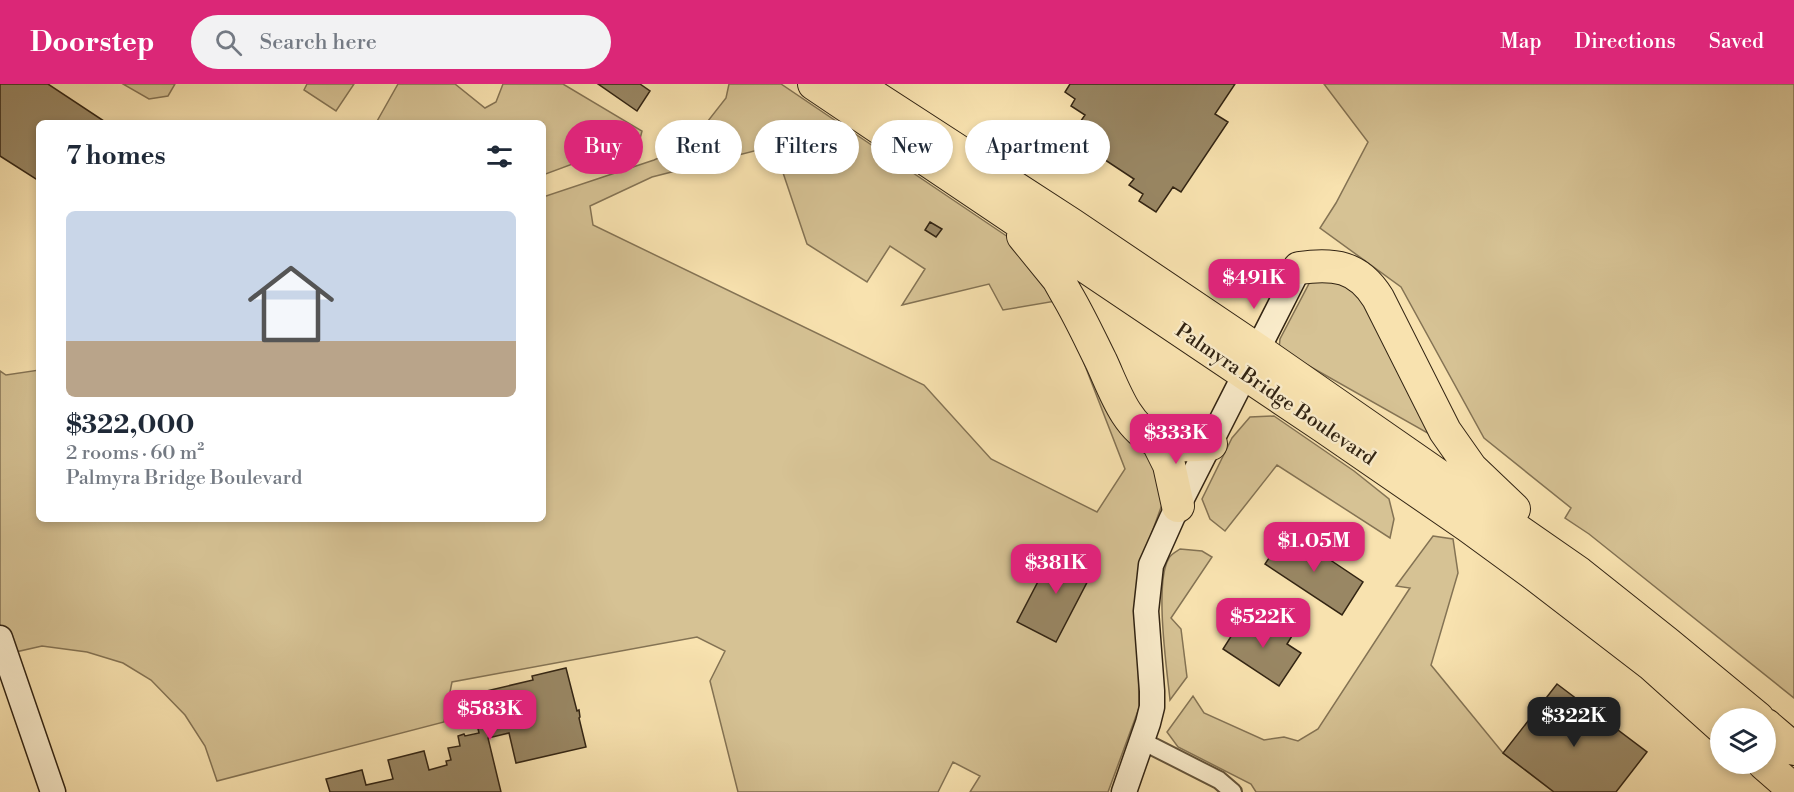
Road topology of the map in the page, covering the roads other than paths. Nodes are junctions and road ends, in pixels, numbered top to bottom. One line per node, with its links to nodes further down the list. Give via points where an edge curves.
1 (814, 84): 3 (highway, Palmyra Bridge Boulevard)
2 (855, 84): 5 (highway, Palmyra Bridge Boulevard, via 1081,231)
3 (1001, 210): 5 (highway, Palmyra Bridge Boulevard); 6 (highway, via 1063,287 1130,418)
4 (1299, 268): 5 (street); 9 (highway, via 1335,266 1366,282 1462,456)
5 (1251, 362): 7 (street); 9 (highway, Palmyra Bridge Boulevard); 12 (highway, Palmyra Bridge Boulevard, via 1652,665)
6 (1157, 441): 7 (highway); 8 (highway, via 1169,465)
7 (1210, 444): 8 (street)
8 (1178, 506): 16 (street, via 1151,565 1146,611 1152,707)
9 (1579, 573): 11 (highway, Palmyra Bridge Boulevard)
10 (0, 638): 20 (street)
11 (1747, 708)
12 (1710, 717)
13 (1776, 728): 15 (highway)
14 (1776, 733): 17 (highway, Palmyra Bridge Boulevard)
15 (1794, 738)
16 (1142, 741): 21 (street); 22 (street, via 1219,780)
17 (1794, 749)
18 (1776, 774): 19 (highway)
19 (1794, 789)
20 (53, 792)
21 (1124, 792)
22 (1233, 792)

